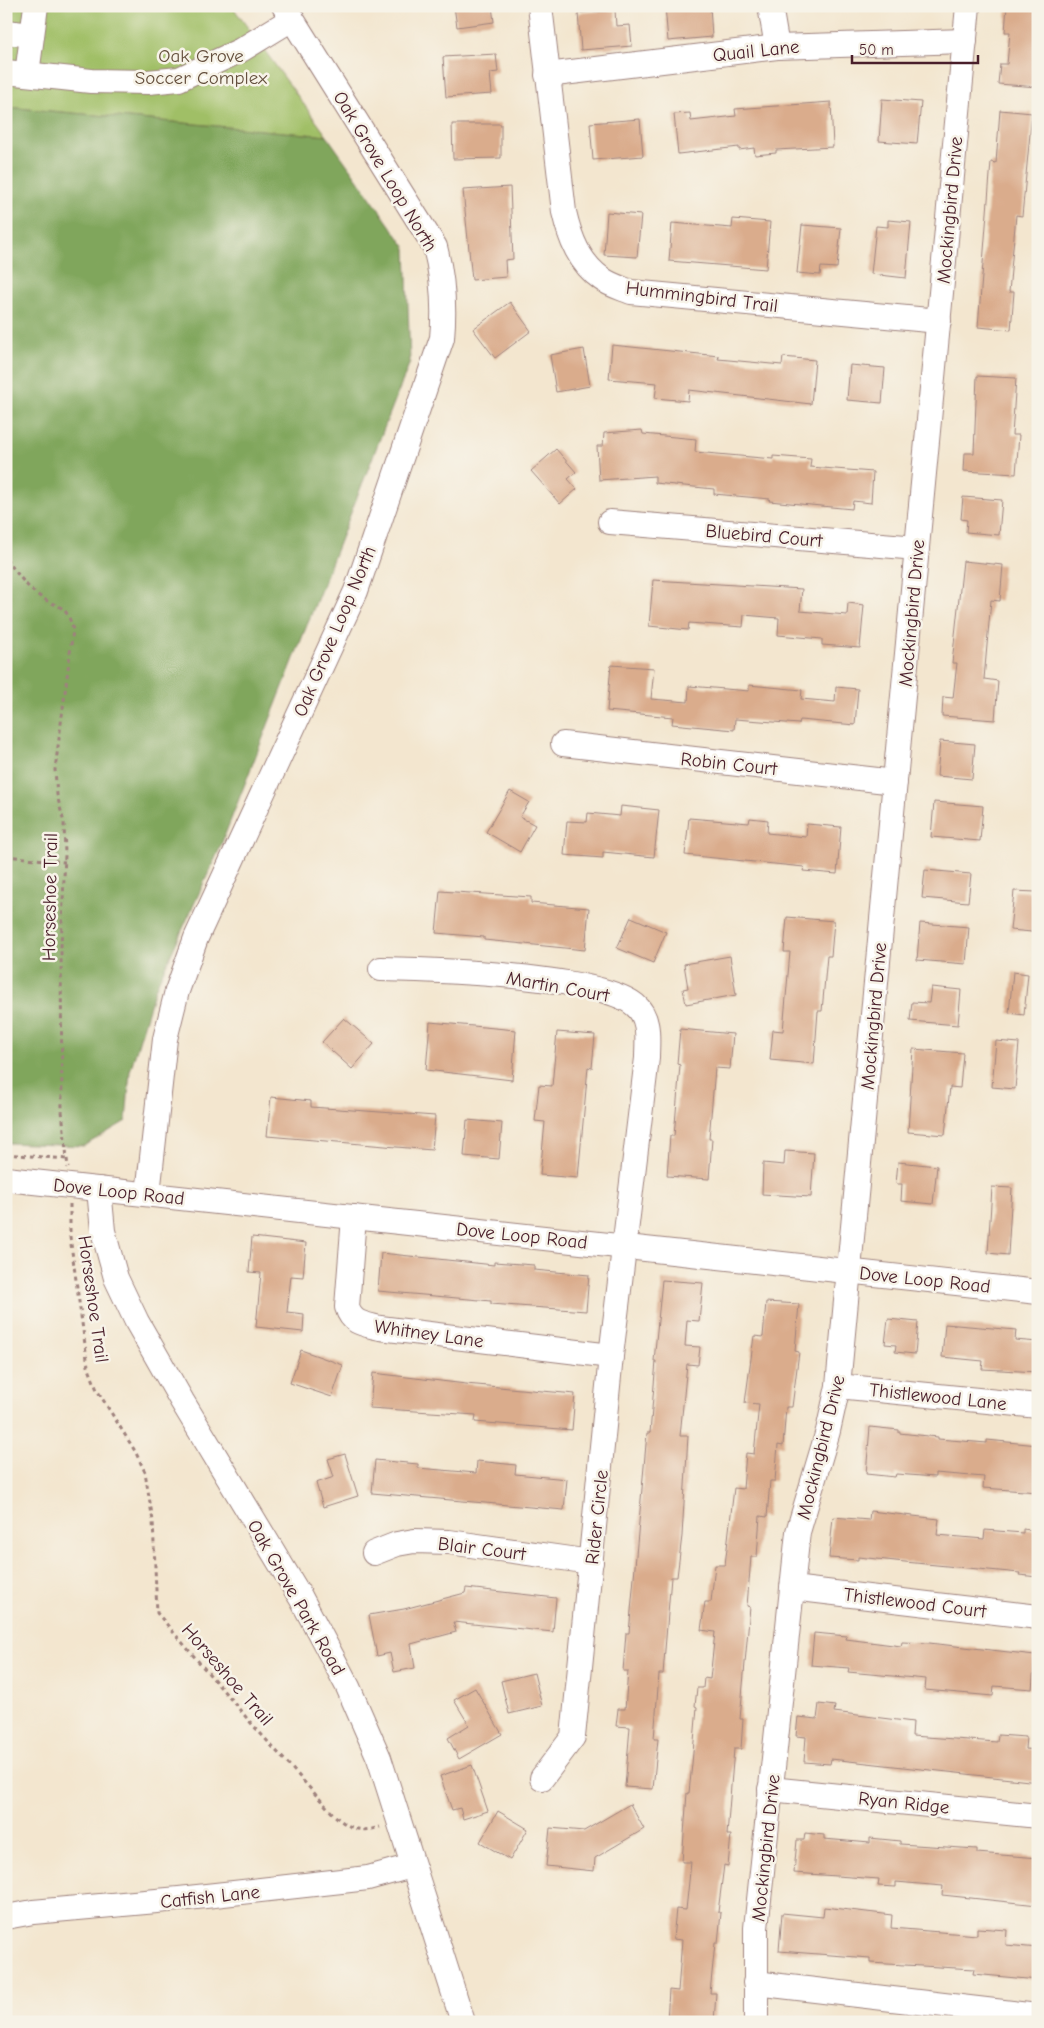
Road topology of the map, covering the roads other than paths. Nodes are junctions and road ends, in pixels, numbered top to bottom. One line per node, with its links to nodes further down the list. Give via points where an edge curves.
1 (36, 6): 7 (street)
2 (540, 6): 11 (street, Hummingbird Trail)
3 (770, 6): 9 (street)
4 (968, 6): 8 (street, Mockingbird Drive)
5 (288, 12): 10 (street, via 241,50 179,78 148,82 101,81); 20 (street, Oak Grove Loop North, via 436,247 445,304 442,338 356,591 196,938 180,982 165,1040)
6 (6, 32): 7 (street)
7 (32, 35): 10 (street)
8 (965, 41): 9 (street, Quail Lane); 12 (street, Mockingbird Drive)
9 (777, 47): 11 (street, Quail Lane)
10 (17, 73)
11 (548, 75): 12 (street, Hummingbird Trail, via 569,232 579,256 602,280 630,292)
12 (939, 321): 14 (street, Mockingbird Drive)
13 (610, 522): 14 (street, Bluebird Court)
14 (917, 548): 16 (street, Mockingbird Drive)
15 (563, 744): 16 (street, Robin Court)
16 (895, 782): 23 (street, Mockingbird Drive)
17 (381, 969): 22 (street, Martin Court, via 457,971 580,985 622,997 636,1005 644,1015 648,1032 647,1058)
18 (6, 1179): 19 (street, Dove Loop Road)
19 (99, 1189): 20 (street, Dove Loop Road); 35 (street, Oak Grove Park Road, via 103,1231 116,1278 177,1393 301,1598 348,1687 379,1758)
20 (148, 1194): 21 (street, Dove Loop Road)
21 (354, 1217): 22 (street, Dove Loop Road); 25 (street, Whitney Lane, via 347,1307 357,1323)
22 (626, 1247): 23 (street, Dove Loop Road); 25 (street, Rider Circle)
23 (848, 1271): 24 (street, Dove Loop Road); 26 (street, Mockingbird Drive)
24 (1038, 1292)
25 (611, 1356): 29 (street, Rider Circle)
26 (838, 1386): 27 (street, Thistlewood Lane); 30 (street, Mockingbird Drive, via 798,1532)
27 (1038, 1406)
28 (374, 1554): 29 (street, Blair Court, via 414,1541 450,1542)
29 (591, 1562): 32 (street, Rider Circle, via 573,1737)
30 (792, 1588): 31 (street, Thistlewood Court); 33 (street, Mockingbird Drive)
31 (1038, 1616)
32 (542, 1778)
33 (770, 1789): 34 (street, Ryan Ridge); 37 (street, Mockingbird Drive, via 756,1928)
34 (1038, 1816)
35 (412, 1866): 36 (street, Catfish Lane, via 368,1878); 39 (street, Oak Grove Park Road)
36 (6, 1917)
37 (755, 1983): 38 (street); 40 (street, Mockingbird Drive)
38 (1038, 2016)
39 (463, 2022)
40 (756, 2022)

